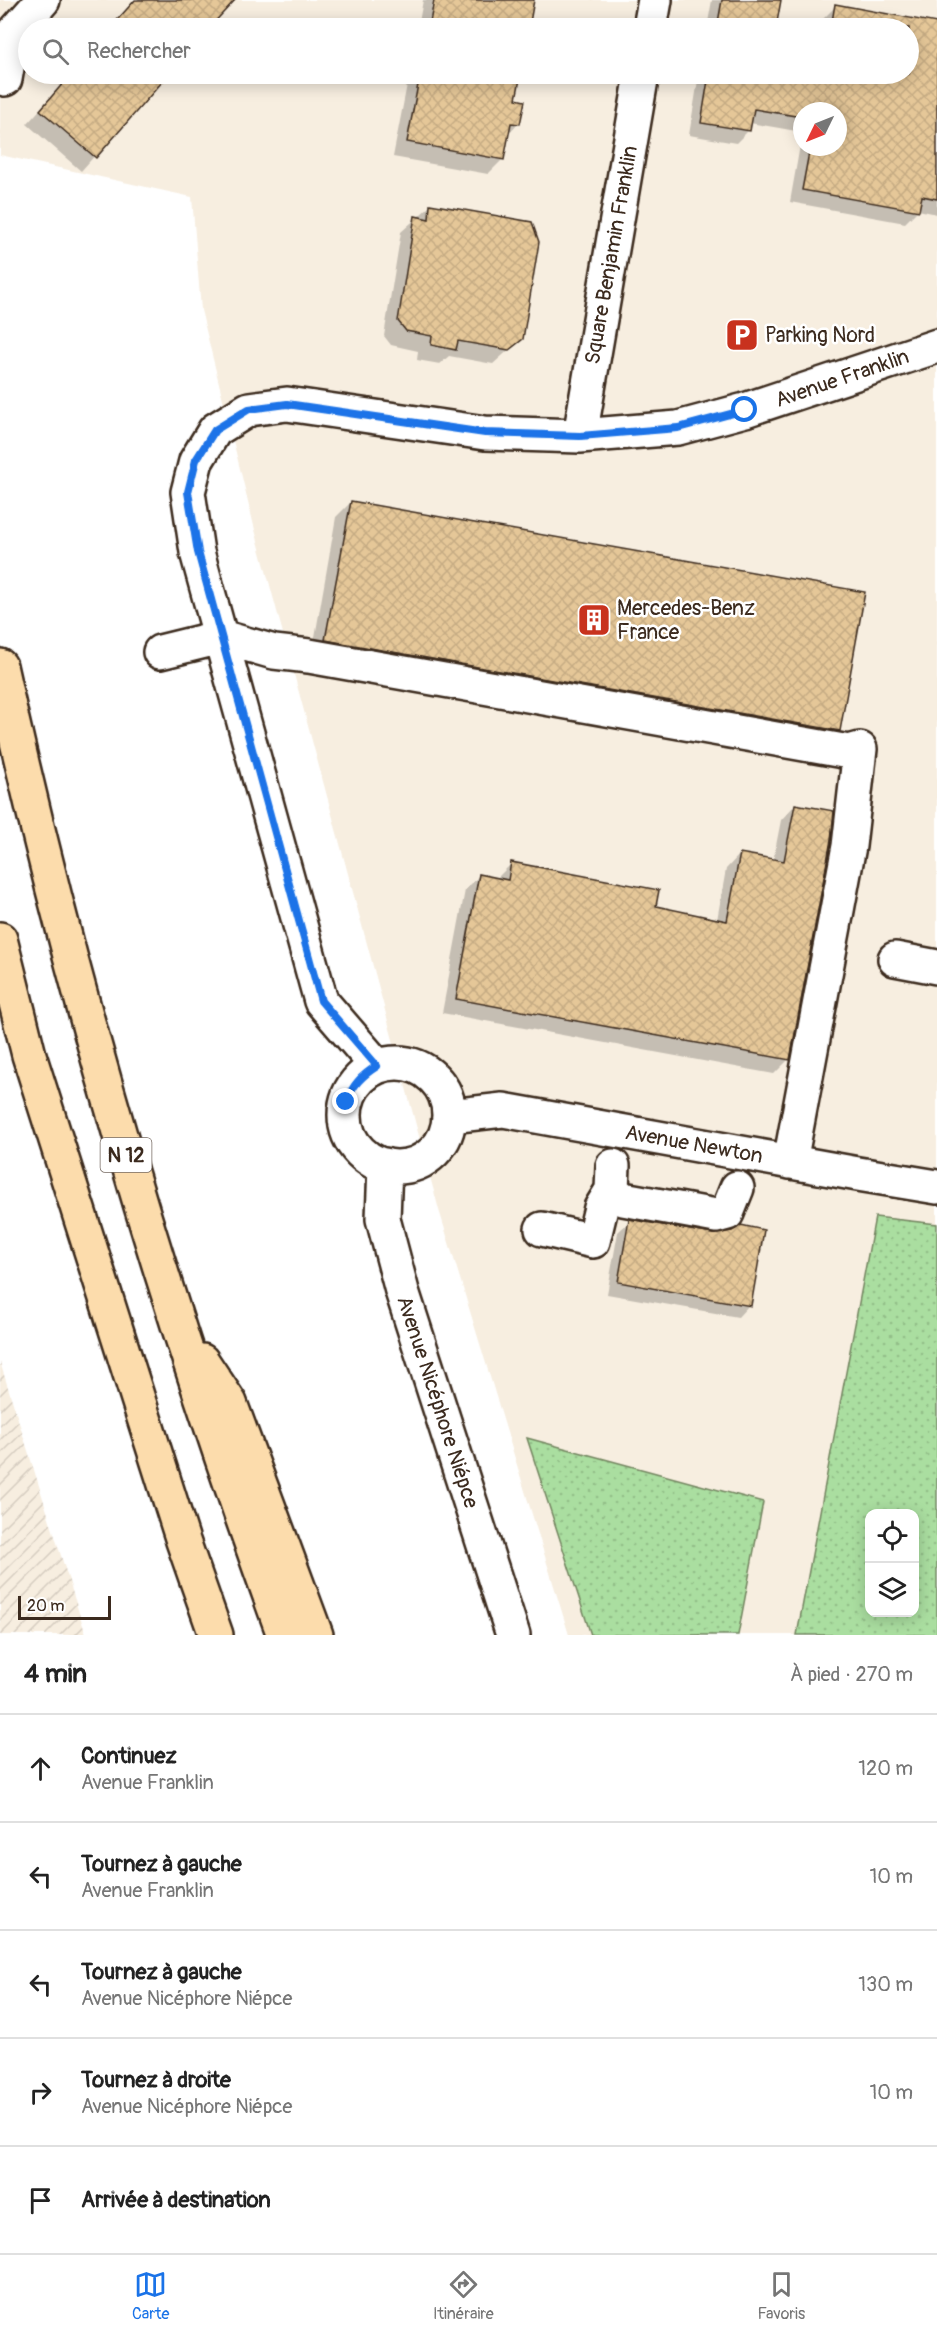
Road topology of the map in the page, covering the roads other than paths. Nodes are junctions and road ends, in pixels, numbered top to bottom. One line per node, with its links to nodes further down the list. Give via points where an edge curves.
1 (43, 0): 3 (street)
2 (655, 0): 4 (street)
3 (27, 18)
4 (652, 18)
5 (18, 28): 6 (street, via 13,34)
6 (5, 80)
7 (640, 84): 9 (street, Square Benjamin Franklin)
8 (937, 346): 9 (street, Avenue Franklin, via 745,410 678,428)
9 (580, 436): 10 (street, Avenue Franklin, via 485,433 287,404 249,409 215,430 196,460 188,492 198,552)
10 (221, 637): 11 (street); 16 (street, via 321,1001); 18 (street, via 274,652 849,752 860,749 849,846)
11 (160, 652)
12 (0, 666): 23 (highway, N 12, via 100,1067)
13 (0, 939): 24 (highway, via 29,1055)
14 (895, 959): 15 (street)
15 (937, 967)
16 (377, 1066): 17 (street, via 394,1062 412,1064 427,1072 444,1091); 19 (street, via 352,1087 345,1119 358,1148)
17 (450, 1116): 18 (street, Avenue Newton, via 503,1110); 19 (street, via 440,1145 429,1156 401,1167)
18 (790, 1162): 20 (street, Avenue Newton)
19 (385, 1165): 27 (street, Avenue Nicéphore Niépce, via 383,1219 402,1291)
20 (937, 1187)
21 (737, 1188): 22 (street, via 727,1214 716,1216 623,1199 613,1178 593,1241)
22 (542, 1229)
23 (177, 1325): 25 (highway, N 12); 26 (highway, via 230,1403)
24 (216, 1635)
25 (284, 1635)
26 (316, 1635)
27 (513, 1635)

